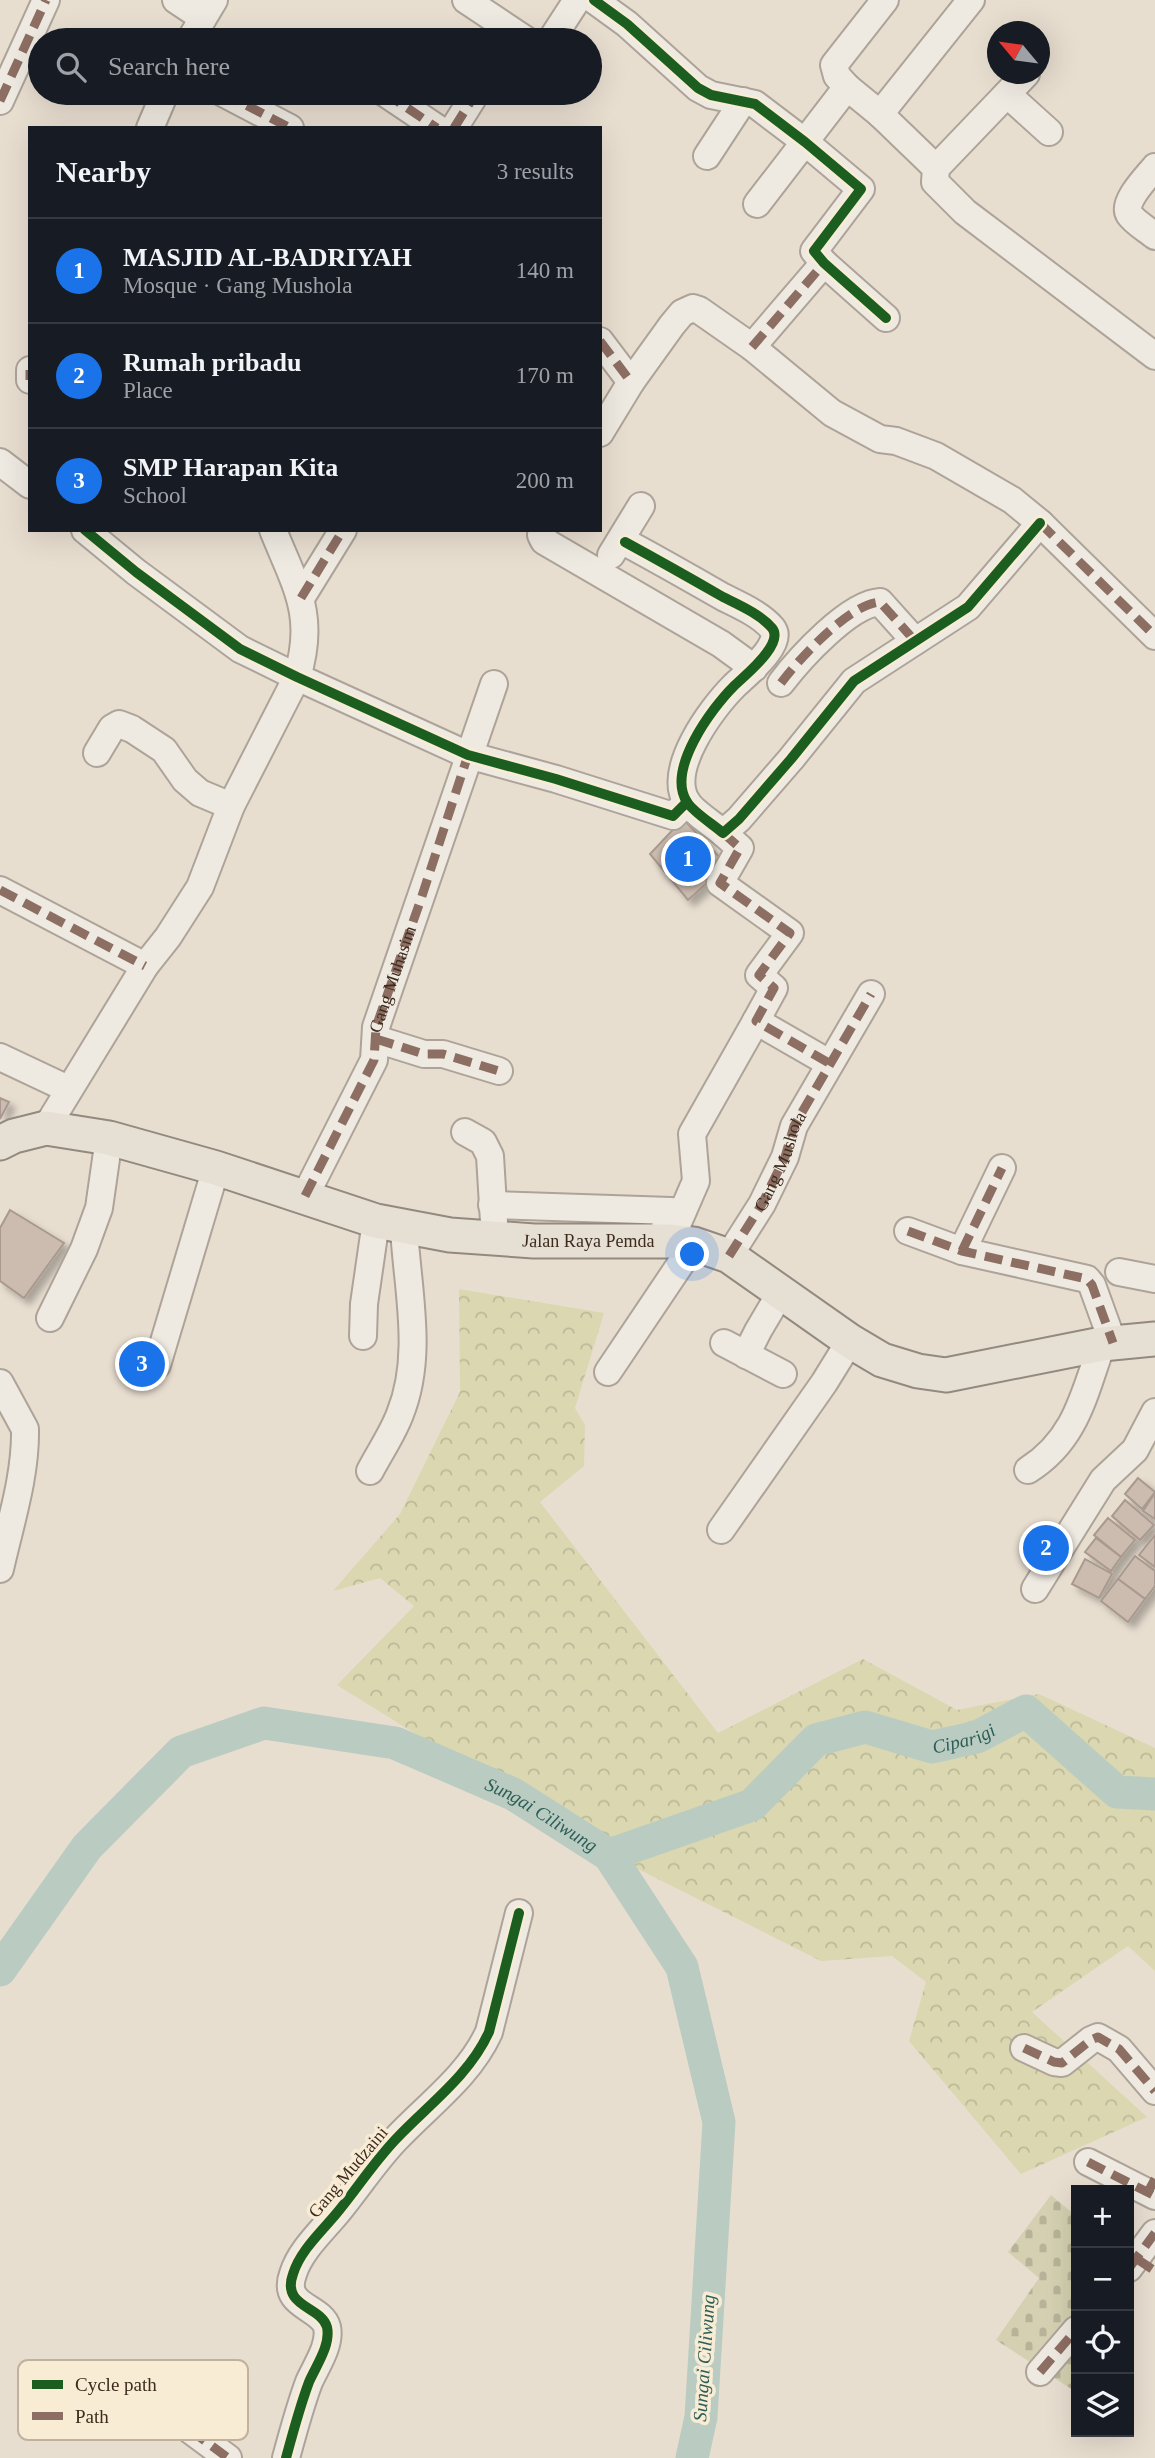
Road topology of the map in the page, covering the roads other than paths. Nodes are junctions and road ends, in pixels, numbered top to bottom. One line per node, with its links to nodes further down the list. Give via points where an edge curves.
1 (46, 0): 9 (street)
2 (176, 0): 8 (street)
3 (466, 0): 10 (street)
4 (577, 0): 11 (street)
5 (594, 0): 17 (street, via 698,88)
6 (884, 0): 14 (street, via 834,65 836,76)
7 (971, 0): 22 (street)
8 (202, 19)
9 (33, 28)
10 (508, 28)
11 (559, 28)
12 (28, 40): 16 (street)
13 (1016, 84): 15 (street)
14 (847, 87): 22 (street); 28 (street)
15 (1007, 94): 27 (street); 31 (street)
16 (0, 101)
17 (743, 101): 28 (street, via 755,104); 29 (street)
18 (160, 105): 23 (street)
19 (246, 105): 24 (street)
20 (403, 105): 25 (street)
21 (468, 105): 26 (street)
22 (880, 114): 31 (street)
23 (151, 126)
24 (286, 126)
25 (434, 126)
26 (455, 126)
27 (1049, 132)
28 (805, 142): 32 (street); 34 (street, via 861,189 814,251)
29 (707, 156)
30 (1155, 167): 33 (street, via 1128,207 1129,214)
31 (936, 168): 38 (street, via 936,182 965,212)
32 (757, 204)
33 (1155, 236)
34 (824, 263): 35 (street); 37 (street)
35 (886, 318)
36 (602, 344): 39 (street)
37 (752, 347): 39 (street, via 699,310 688,310); 44 (street, via 832,413 880,439 936,456 1012,500)
38 (1155, 356)
39 (631, 382): 40 (street)
40 (602, 430)
41 (0, 461): 42 (street)
42 (28, 483)
43 (640, 506): 50 (street)
44 (1040, 523): 52 (street); 53 (street, via 968,607)
45 (87, 532): 55 (street, via 240,649)
46 (274, 532): 51 (street)
47 (342, 532): 51 (street)
48 (543, 532): 50 (street, via 544,541)
49 (625, 542): 54 (street, via 773,629 774,642)
50 (600, 572): 54 (street)
51 (301, 598): 55 (street, via 306,635)
52 (1155, 636)
53 (915, 640): 56 (street, via 880,603 870,603 814,644); 62 (street, via 854,681)
54 (754, 668): 60 (street, via 732,687 690,747 680,780)
55 (297, 677): 59 (street); 61 (street)
56 (781, 682)
57 (494, 684): 59 (street, Gang Muhasim)
58 (97, 753): 61 (street, via 112,728 119,724 132,729 164,750 200,793)
59 (468, 755): 60 (street, via 673,816); 67 (street, Gang Muhasim, via 376,1027)
60 (687, 802): 62 (street)
61 (231, 806): 64 (street, via 200,887)
62 (723, 833): 66 (street, via 740,848 720,883 790,933 759,975 774,988)
63 (0, 890): 64 (street)
64 (145, 966): 71 (street)
65 (871, 994): 69 (street, Gang Mushola)
66 (756, 1021): 69 (street); 82 (street, via 692,1134 696,1181)
67 (376, 1040): 70 (street); 78 (street, Gang Muhasim, via 374,1060)
68 (0, 1057): 71 (street)
69 (829, 1063): 85 (street, Gang Mushola, via 794,1126 762,1204)
70 (499, 1071)
71 (68, 1089): 72 (street)
72 (46, 1128): 74 (main road, Jalan Raya Pemda); 75 (main road, Jalan Raya Pemda)
73 (465, 1132): 79 (street, via 483,1142 490,1156)
74 (109, 1138): 76 (main road, Jalan Raya Pemda); 89 (street, via 99,1208)
75 (0, 1143)
76 (216, 1168): 78 (main road, Jalan Raya Pemda); 94 (street)
77 (1002, 1168): 84 (street)
78 (305, 1196): 80 (main road, Jalan Raya Pemda)
79 (492, 1205): 82 (street); 83 (street)
80 (390, 1224): 83 (main road, Jalan Raya Pemda); 90 (street, via 364,1304); 100 (street, via 406,1276 413,1323 412,1369 401,1413)
81 (908, 1231): 84 (street)
82 (674, 1234): 83 (main road, Jalan Raya Pemda, via 534,1241); 85 (main road, Jalan Raya Pemda); 95 (street)
83 (495, 1238)
84 (962, 1251): 93 (street, via 1087,1279)
85 (729, 1256): 88 (main road, Jalan Raya Pemda)
86 (1119, 1272): 87 (street)
87 (1154, 1284)
88 (781, 1293): 92 (main road, Jalan Raya Pemda); 96 (street, via 758,1331 735,1350)
89 (50, 1318)
90 (363, 1336)
91 (1155, 1339): 93 (main road, Jalan Raya Pemda)
92 (850, 1342): 93 (main road, Jalan Raya Pemda, via 882,1360 946,1375); 101 (street)
93 (1108, 1343): 99 (street, via 1070,1427 1054,1451)
94 (157, 1366)
95 (608, 1372)
96 (783, 1374)
97 (0, 1383): 102 (street, via 25,1429 25,1457)
98 (1155, 1412): 103 (street, via 1135,1450 1103,1480)
99 (1028, 1470)
100 (370, 1471)
101 (721, 1530)
102 (0, 1569)
103 (1035, 1590)
104 (519, 1913): 115 (street, Gang Mudzaini, via 485,2042 470,2064 395,2141 293,2273 293,2295 327,2329)
105 (1024, 2048): 106 (street, via 1062,2063 1098,2037 1119,2049)
106 (1155, 2091)
107 (1088, 2162): 108 (street)
108 (1153, 2189)
109 (1155, 2233): 110 (street)
110 (1140, 2266)
111 (1071, 2336): 112 (street)
112 (1040, 2372)
113 (204, 2440): 114 (street)
114 (228, 2458)
115 (286, 2458)

